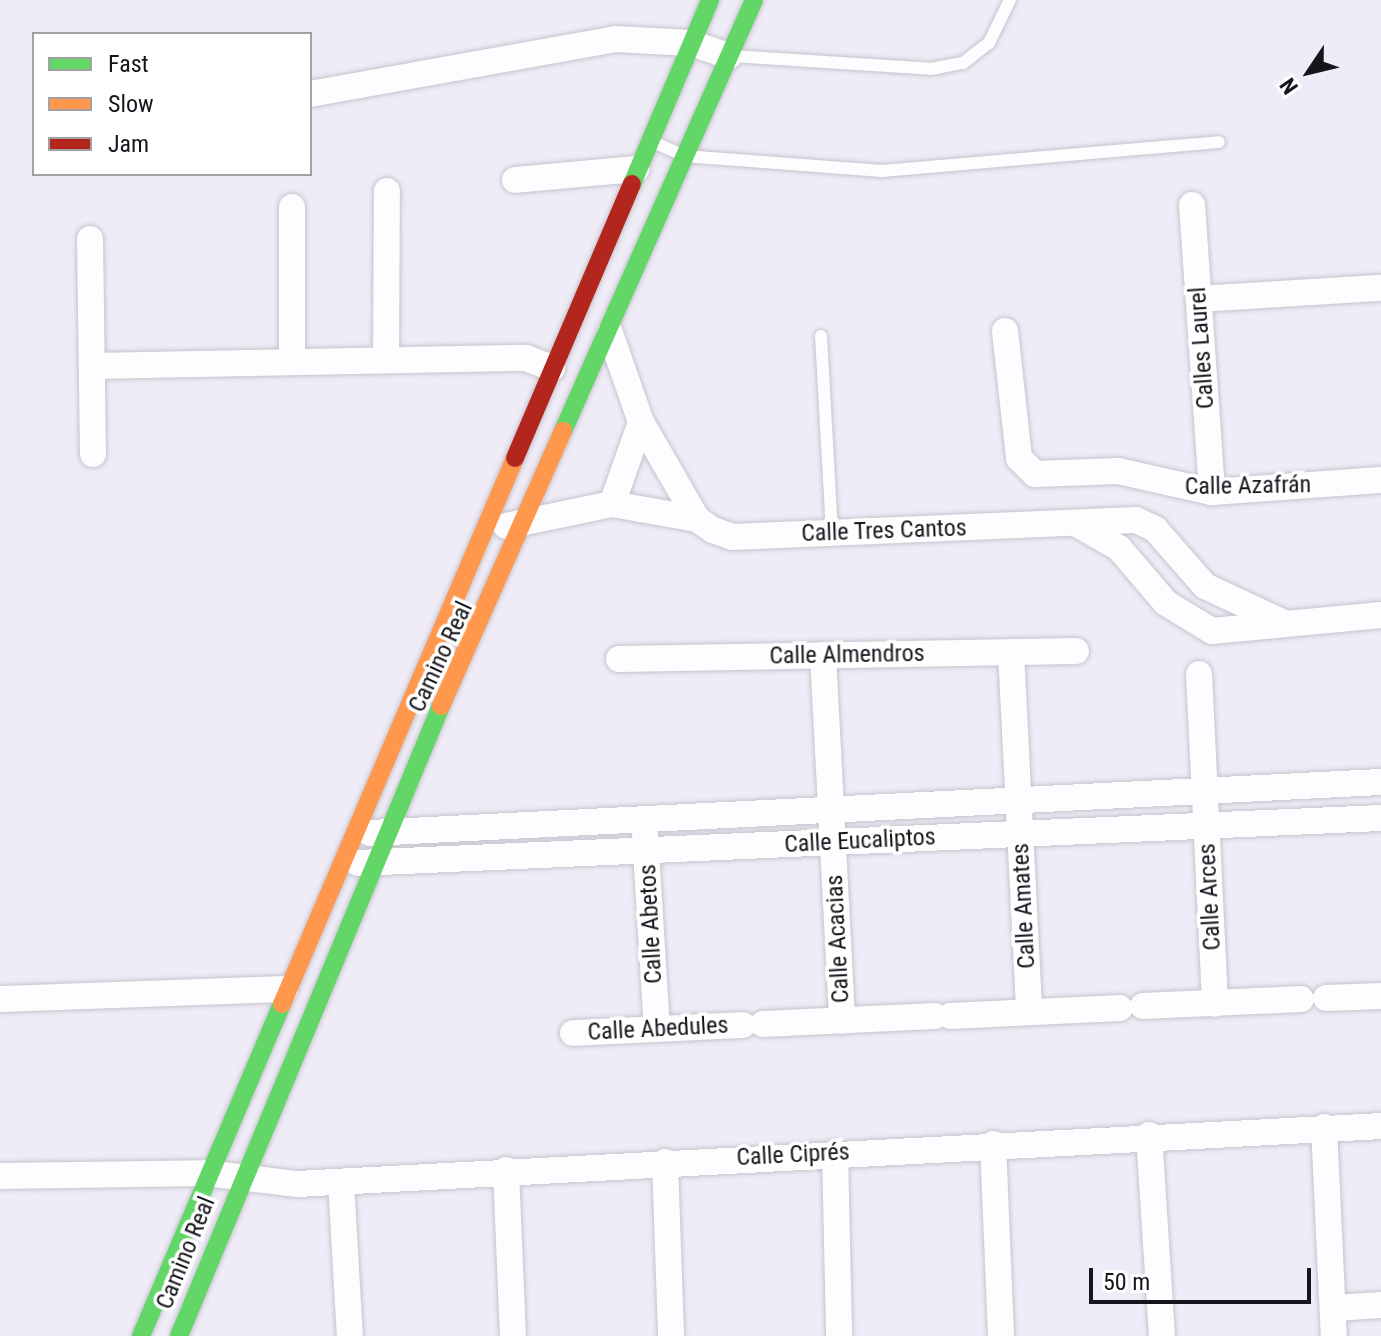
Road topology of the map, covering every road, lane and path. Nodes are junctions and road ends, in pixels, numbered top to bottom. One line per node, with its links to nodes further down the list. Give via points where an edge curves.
1 (710, 0): 4 (street, Camino Real)
2 (754, 0): 5 (street, Camino Real)
3 (1010, 0): 5 (lane, via 989,43 963,63 931,69)
4 (691, 43): 5 (street); 6 (street, via 616,39); 7 (street, Camino Real)
5 (729, 56): 9 (street, Camino Real)
6 (312, 94)
7 (649, 141): 9 (lane); 10 (street, Camino Real)
8 (1219, 142): 9 (lane, via 882,171)
9 (684, 156): 19 (street, Camino Real)
10 (637, 169): 11 (street); 24 (street, Camino Real)
11 (515, 180)
12 (387, 191): 21 (street)
13 (1192, 205): 17 (street, Calles Laurel)
14 (292, 207): 22 (street)
15 (90, 239): 23 (street)
16 (1381, 288): 17 (street)
17 (1199, 299): 28 (street, Calles Laurel)
18 (1005, 331): 28 (street, Calle Azafrán, via 1025,469 1118,471)
19 (610, 333): 25 (street); 33 (street, Camino Real)
20 (821, 336): 34 (lane)
21 (386, 360): 22 (street); 24 (street, via 526,358)
22 (292, 362): 23 (street)
23 (92, 366): 26 (street)
24 (552, 368): 32 (street, Camino Real)
25 (641, 422): 29 (street); 30 (street)
26 (93, 454)
27 (1381, 480): 28 (street, Calle Azafrán)
28 (1212, 492)
29 (612, 504): 30 (street, Calle Tres Cantos); 33 (street, Calle Tres Cantos)
30 (697, 519): 34 (street, Calle Tres Cantos, via 732,537)
31 (1075, 523): 34 (street, Calle Tres Cantos); 36 (street, Calle Tres Cantos, via 1146,522 1205,586); 36 (street, Calle Tres Cantos, via 1132,559 1186,620 1212,631)
32 (484, 525): 33 (street, Calle Tres Cantos); 51 (street, Camino Real)
33 (526, 526): 49 (street, Camino Real)
34 (832, 534)
35 (1381, 615): 36 (street, Calle Tres Cantos)
36 (1282, 622)
37 (1076, 651): 38 (street, Calle Almendros)
38 (1011, 652): 39 (street, Calle Almendros); 44 (street, Calle Amates)
39 (823, 655): 40 (street, Calle Almendros); 45 (street, Calle Acacias)
40 (619, 659)
41 (1199, 674): 43 (street, Calle Arces)
42 (1381, 782): 43 (street, Calle Eucaliptos)
43 (1204, 791): 44 (street, Calle Eucaliptos); 48 (street, Calle Arces)
44 (1019, 800): 45 (street, Calle Eucaliptos); 50 (street, Calle Amates)
45 (831, 809): 47 (street, Calle Eucaliptos); 52 (street, Calle Acacias)
46 (1381, 818): 48 (street, Calle Eucaliptos)
47 (644, 819): 49 (street, Calle Eucaliptos); 53 (street, Calle Abetos)
48 (1206, 826): 50 (street, Calle Eucaliptos); 59 (street, Calle Arces)
49 (387, 832): 51 (street, Calle Eucaliptos); 54 (street, Camino Real)
50 (1020, 834): 52 (street, Calle Eucaliptos); 60 (street, Calle Amates)
51 (351, 835): 55 (street, Camino Real)
52 (833, 842): 53 (street, Calle Eucaliptos); 61 (street, Calle Acacias)
53 (646, 850): 54 (street, Calle Eucaliptos); 62 (street, Calle Abetos)
54 (372, 862): 55 (street, Calle Eucaliptos); 73 (street, Camino Real)
55 (338, 864): 56 (street, Camino Real)
56 (285, 989): 58 (street); 71 (street, Camino Real)
57 (1381, 996): 59 (street, Calle Abedules)
58 (0, 999)
59 (1215, 1004): 60 (street, Calle Abedules)
60 (1029, 1012): 61 (street, Calle Abedules)
61 (842, 1021): 62 (street, Calle Abedules)
62 (657, 1029): 63 (street, Calle Abedules)
63 (573, 1033)
64 (1381, 1126): 65 (street, Calle Ciprés)
65 (1324, 1127): 66 (street, Calle Ciprés); 76 (street)
66 (1149, 1135): 67 (street, Calle Ciprés); 84 (street)
67 (993, 1144): 68 (street, Calle Ciprés); 83 (street)
68 (835, 1153): 69 (street, Calle Ciprés); 82 (street)
69 (665, 1162): 70 (street, Calle Ciprés); 81 (street)
70 (506, 1170): 74 (street, Calle Ciprés); 80 (street)
71 (206, 1173): 72 (street, Calle Ciprés); 73 (street, Calle Ciprés); 77 (street, Camino Real)
72 (0, 1176)
73 (243, 1176): 74 (street, Calle Ciprés); 78 (street, Camino Real)
74 (341, 1182): 79 (street)
75 (1381, 1305): 76 (street)
76 (1334, 1308): 85 (street)
77 (141, 1336)
78 (179, 1336)
79 (350, 1336)
80 (513, 1336)
81 (671, 1336)
82 (839, 1336)
83 (1001, 1336)
84 (1162, 1336)
85 (1334, 1336)

